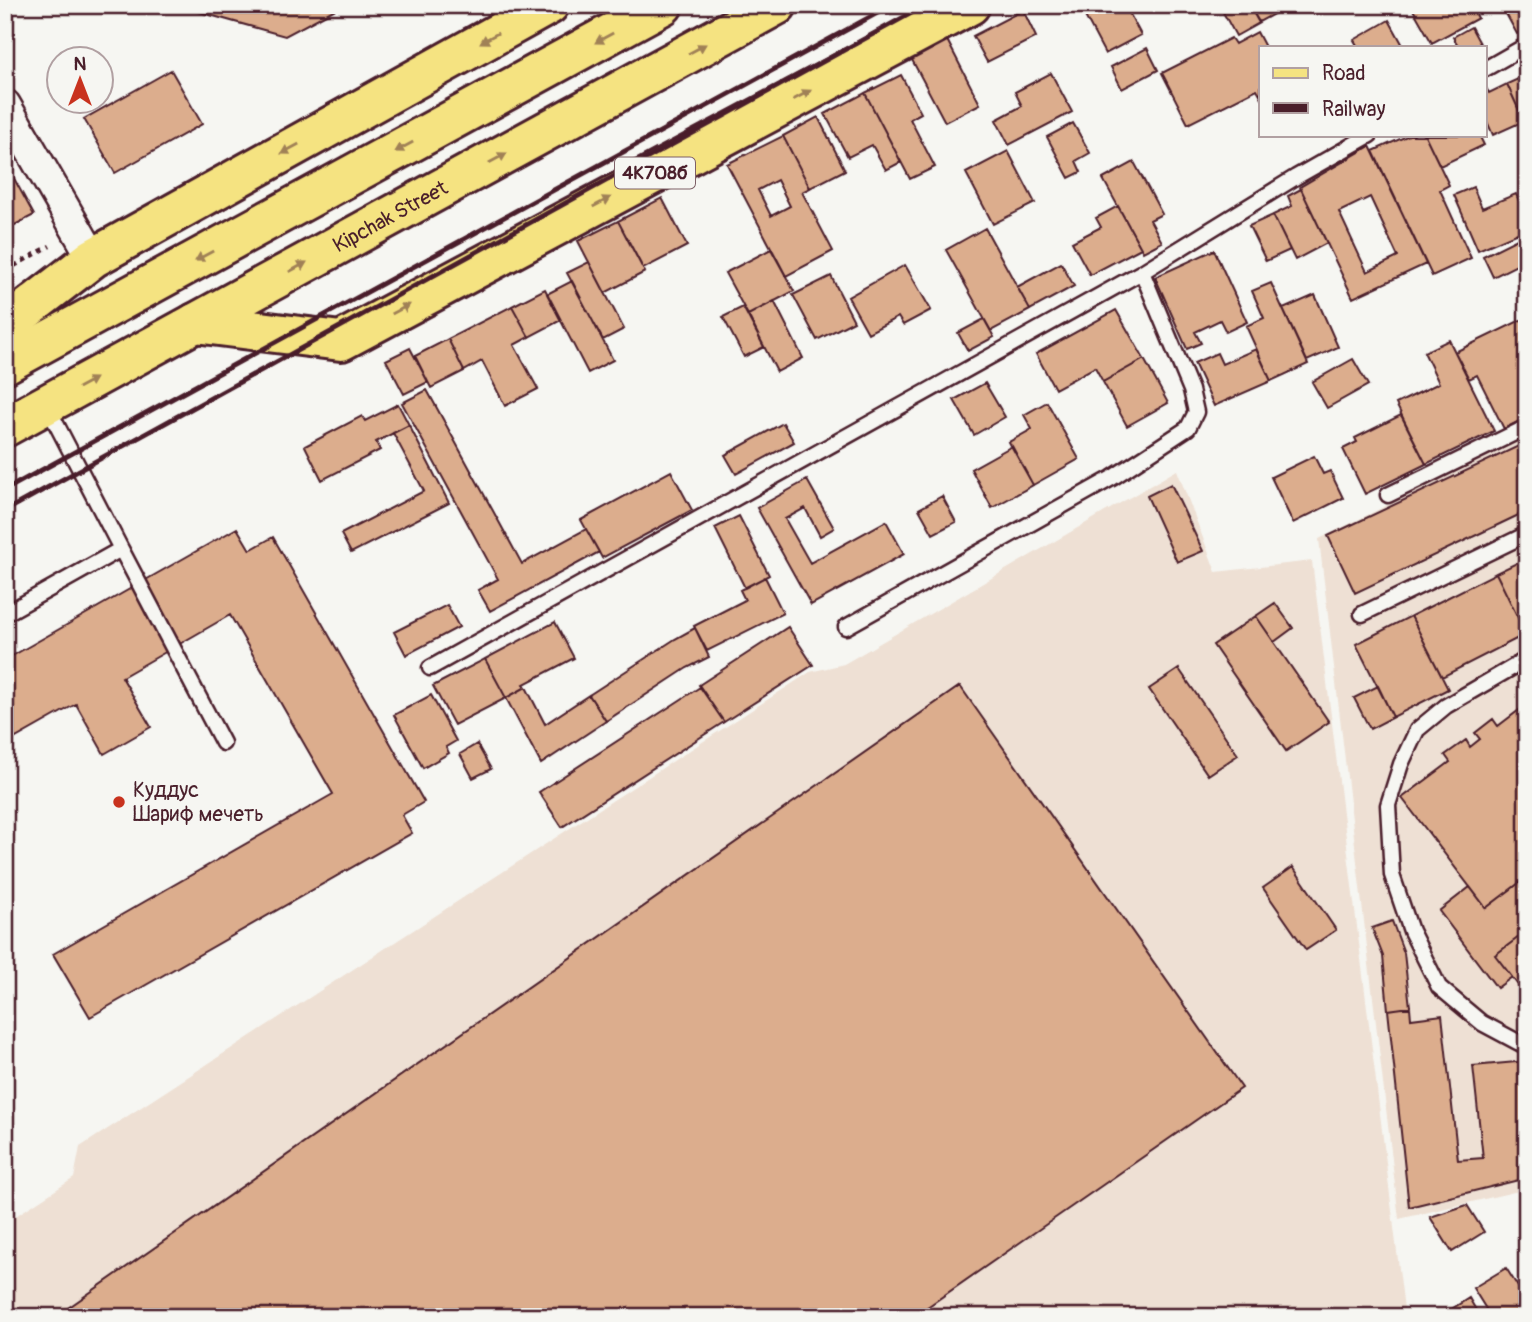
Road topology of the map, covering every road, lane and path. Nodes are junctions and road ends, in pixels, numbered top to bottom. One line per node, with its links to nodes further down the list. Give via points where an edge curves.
1 (549, 5): 9 (main road, one-way to 9)
2 (663, 5): 14 (main road, one-way to 14)
3 (777, 5): 13 (main road, Kipchak Street, one-way to 3)
4 (970, 5): 13 (main road, 4К708б, one-way to 4, via 341,341)
5 (1527, 45): 6 (lane)
6 (1486, 68)
7 (5, 106): 9 (street)
8 (1368, 136): 11 (lane)
9 (85, 245): 10 (path); 12 (street); 14 (main road)
10 (5, 271)
11 (1142, 272): 23 (lane, via 1191,390 1196,412 1188,428 1112,478); 25 (lane)
12 (5, 306)
13 (195, 323): 15 (main road, Kipchak Street, one-way to 13)
14 (8, 353)
15 (46, 405): 16 (main road, Kipchak Street); 20 (lane)
16 (5, 427)
17 (1527, 427): 18 (lane)
18 (1388, 495)
19 (1527, 534): 22 (lane)
20 (121, 549): 21 (lane); 26 (lane)
21 (5, 614)
22 (1362, 614)
23 (846, 627)
24 (1527, 659): 27 (lane, via 1447,706 1417,730 1388,806 1392,875 1411,931 1439,987 1482,1023)
25 (430, 668)
26 (223, 743)
27 (1527, 1047)

